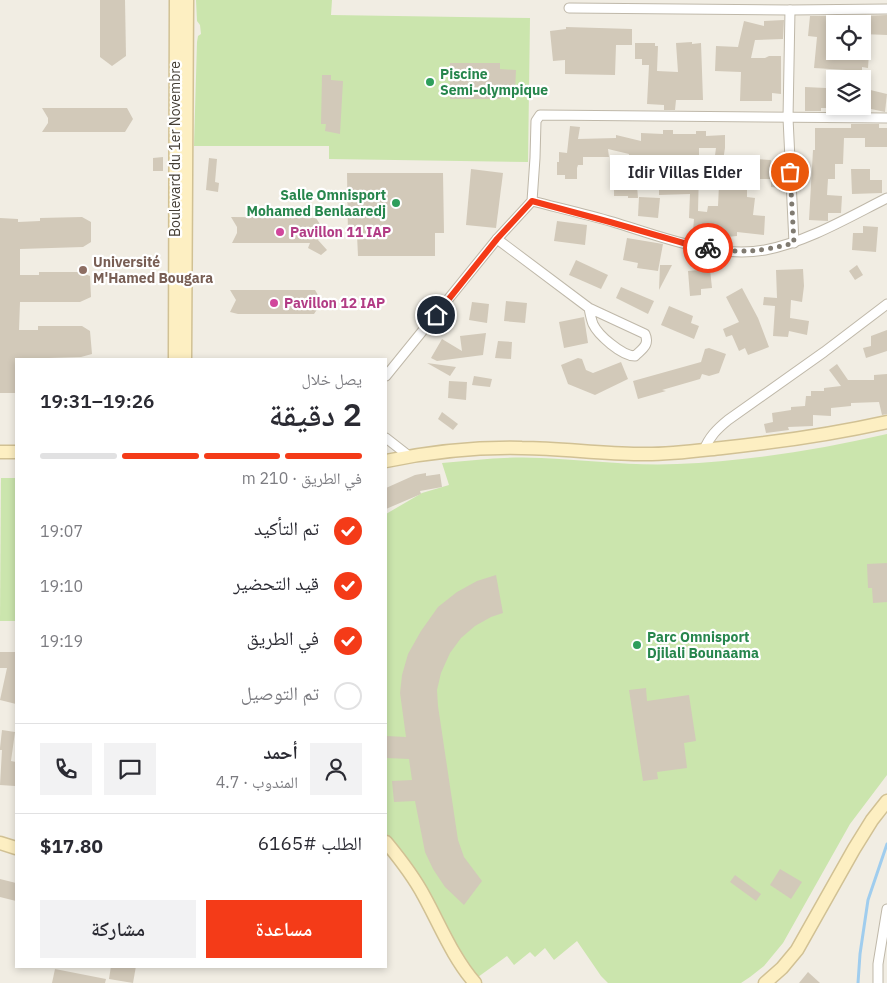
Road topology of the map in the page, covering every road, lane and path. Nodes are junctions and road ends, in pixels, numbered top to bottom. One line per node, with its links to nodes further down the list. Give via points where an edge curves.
1 (176, 0): 14 (street, Boulevard du 1er Novembre)
2 (187, 0): 15 (street, Boulevard du 1er Novembre)
3 (569, 8): 5 (street)
4 (887, 9): 5 (street)
5 (790, 10): 6 (street)
6 (788, 118): 7 (street); 9 (street, via 540,115 536,121); 11 (street)
7 (887, 118)
8 (887, 198): 11 (street)
9 (532, 201): 10 (street); 11 (street, via 694,246 730,252 763,251)
10 (497, 239): 13 (street); 16 (street)
11 (794, 243)
12 (887, 304): 19 (street, via 728,420 714,433)
13 (589, 308): 13 (street, via 645,334 647,344 635,356 625,354 595,328)
14 (174, 358)
15 (185, 358)
16 (387, 375)
17 (887, 422): 19 (street, via 826,434)
18 (387, 439): 22 (street)
19 (704, 450): 22 (street, via 641,454 475,449)
20 (0, 452): 21 (street)
21 (15, 452)
22 (404, 457): 23 (street); 24 (street)
23 (387, 461)
24 (387, 465)
25 (887, 801): 31 (street, via 854,849 797,950)
26 (0, 843): 28 (street)
27 (387, 843): 30 (street, via 407,868 458,959)
28 (15, 848)
29 (887, 909): 32 (street)
30 (476, 983)
31 (765, 983)
32 (878, 983)

